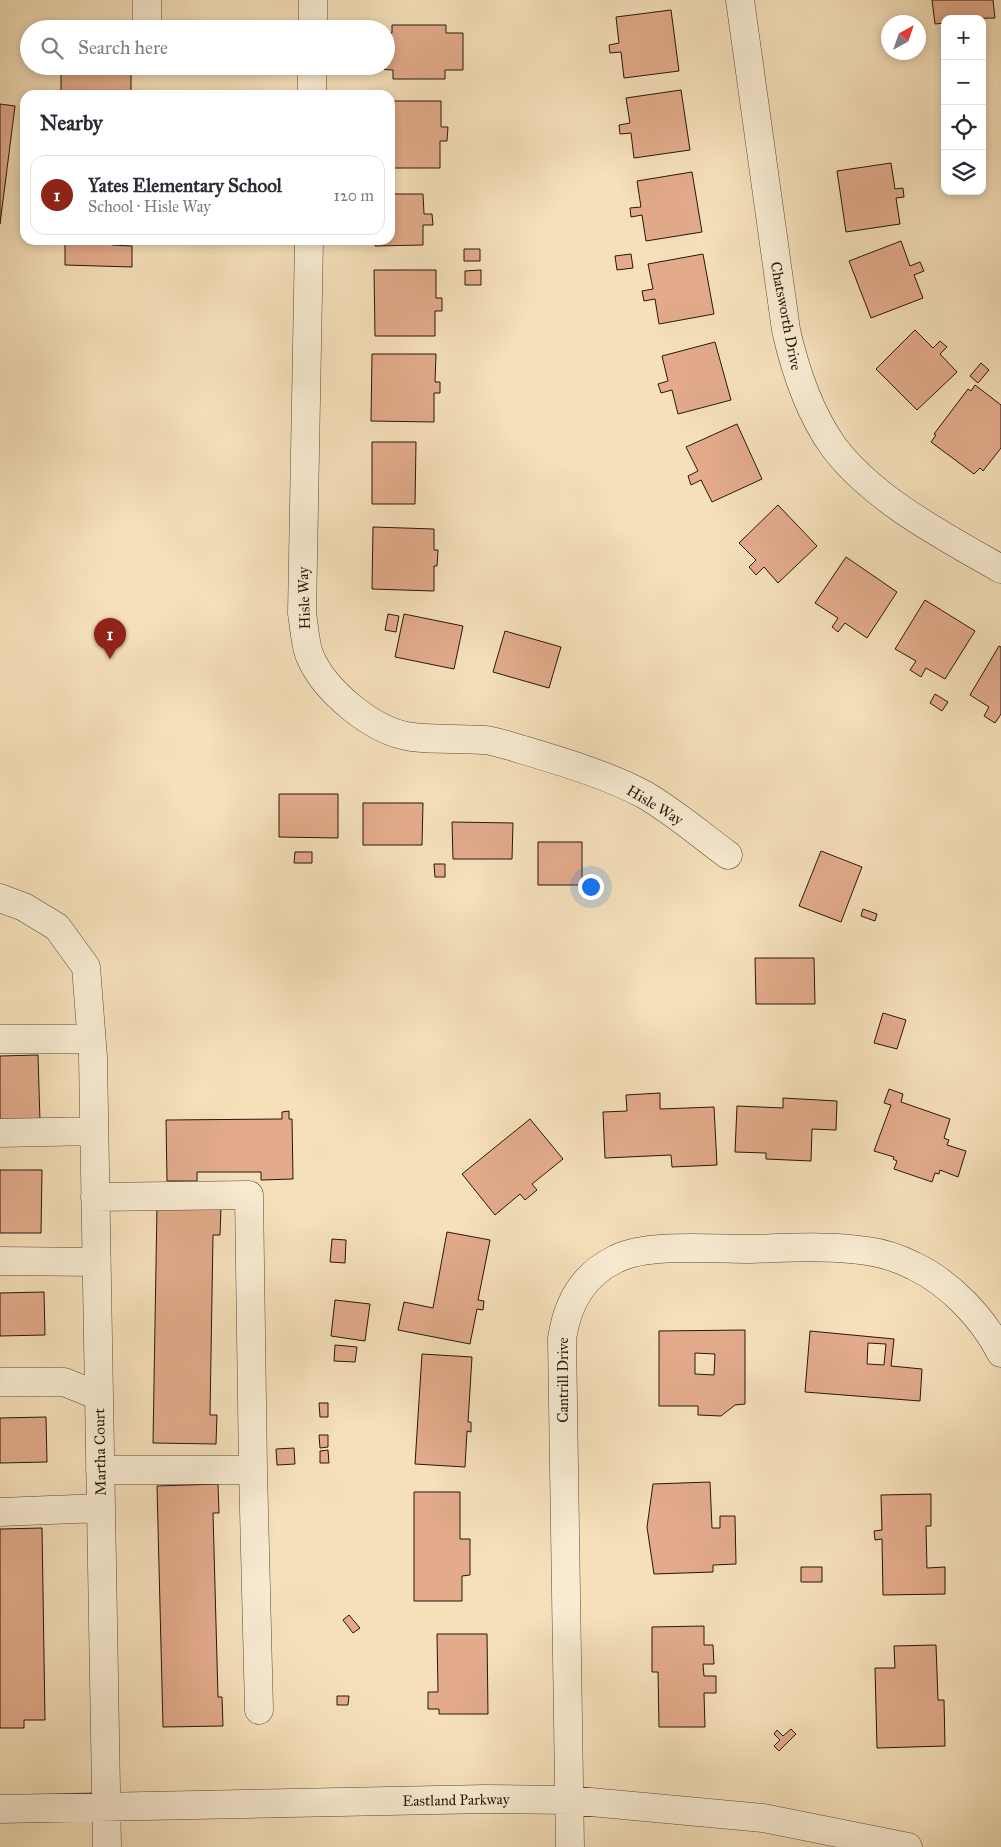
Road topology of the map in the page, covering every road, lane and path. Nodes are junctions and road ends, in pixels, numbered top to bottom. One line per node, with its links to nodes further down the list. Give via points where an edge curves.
1 (147, 0): 4 (street)
2 (314, 0): 5 (street)
3 (740, 0): 9 (street, Chatsworth Drive, via 786,330 795,369 811,406 833,445 860,476 911,515)
4 (147, 20)
5 (313, 20)
6 (312, 75): 7 (street)
7 (312, 90)
8 (309, 245): 10 (street, Hisle Way, via 302,613 309,653 318,670 347,703 389,729 409,737 486,740 615,782 645,796)
9 (1001, 568)
10 (728, 855)
11 (0, 898): 13 (street, Martha Court, via 24,907 57,927 86,967)
12 (0, 1039): 13 (street)
13 (92, 1048): 14 (street, Martha Court)
14 (94, 1131): 15 (street); 16 (street, Martha Court)
15 (0, 1133)
16 (95, 1197): 18 (street, Martha Court); 23 (street, via 249,1195)
17 (0, 1261): 18 (street)
18 (96, 1262): 21 (street, Martha Court)
19 (1001, 1353): 27 (street, Cantrill Drive, via 976,1314 940,1282 915,1266 869,1251 838,1248 632,1252 596,1270 580,1286 569,1305 562,1339)
20 (0, 1382): 21 (street, via 64,1382)
21 (99, 1396): 22 (street, Martha Court)
22 (100, 1470): 23 (street); 24 (street, Martha Court)
23 (253, 1470): 26 (street)
24 (101, 1508): 25 (street); 28 (street, Martha Court)
25 (0, 1512)
26 (259, 1710)
27 (569, 1800): 28 (street, Eastland Parkway); 31 (street, Cantrill Drive); 32 (street, Eastland Parkway, via 763,1818)
28 (107, 1808): 29 (street, Eastland Parkway); 30 (street, Martha Court)
29 (0, 1809)
30 (107, 1847)
31 (570, 1847)
32 (908, 1847)

